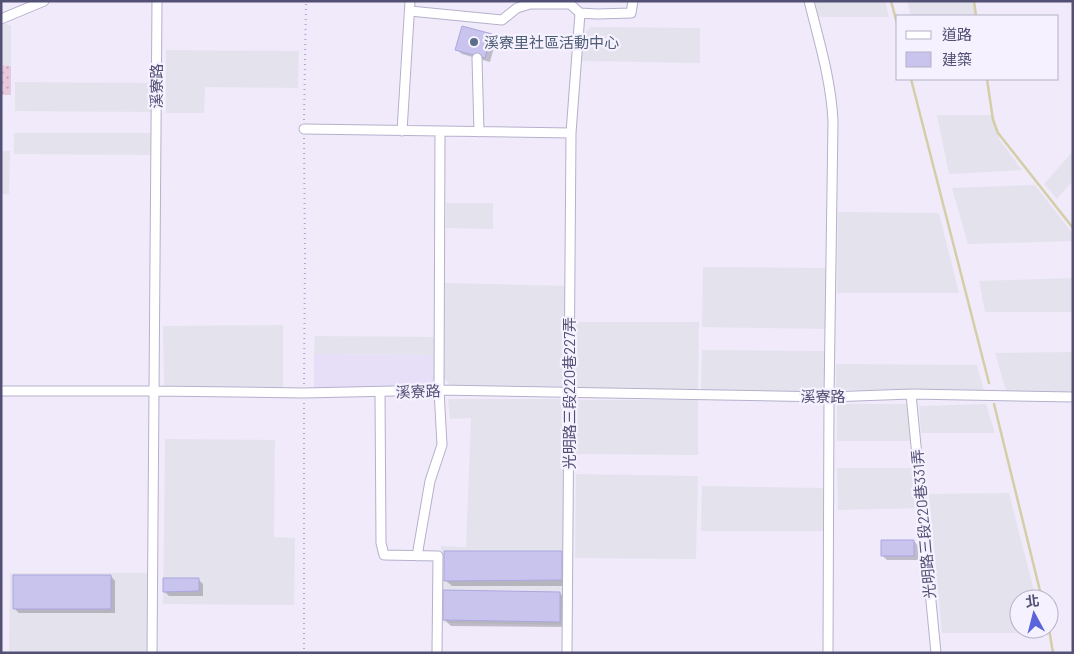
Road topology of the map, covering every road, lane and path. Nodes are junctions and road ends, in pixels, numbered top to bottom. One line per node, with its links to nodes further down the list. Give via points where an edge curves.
1 (44, 1): 8 (street)
2 (157, 1): 17 (street, 溪寮路)
3 (306, 1): 10 (path)
4 (633, 1): 7 (street, via 631,13)
5 (809, 1): 22 (street, via 832,98)
6 (410, 6): 7 (street, via 502,20 517,8 530,4 570,4); 11 (street)
7 (580, 13): 14 (street, 光明路三段220巷227弄)
8 (1, 19)
9 (477, 58): 13 (street)
10 (304, 129): 11 (street); 20 (path)
11 (402, 131): 12 (street)
12 (440, 132): 13 (street); 15 (street)
13 (479, 132): 14 (street)
14 (571, 133): 19 (street, 光明路三段220巷227弄)
15 (439, 390): 18 (street, 溪寮路); 19 (street, 溪寮路); 24 (street, via 442,445 430,481)
16 (1, 391): 17 (street)
17 (154, 391): 20 (street, 溪寮路); 25 (street)
18 (380, 392): 20 (street, 溪寮路); 24 (street, via 380,543 384,555)
19 (569, 392): 22 (street, 溪寮路); 28 (street, 光明路三段220巷227弄)
20 (304, 393): 26 (path)
21 (911, 394): 22 (street, 溪寮路); 23 (street, 溪寮路); 30 (street, 光明路三段220巷331弄)
22 (829, 397): 29 (street)
23 (1073, 398)
24 (417, 556): 27 (street, via 438,556)
25 (152, 653)
26 (304, 653)
27 (437, 653)
28 (567, 653)
29 (828, 653)
30 (936, 653)

